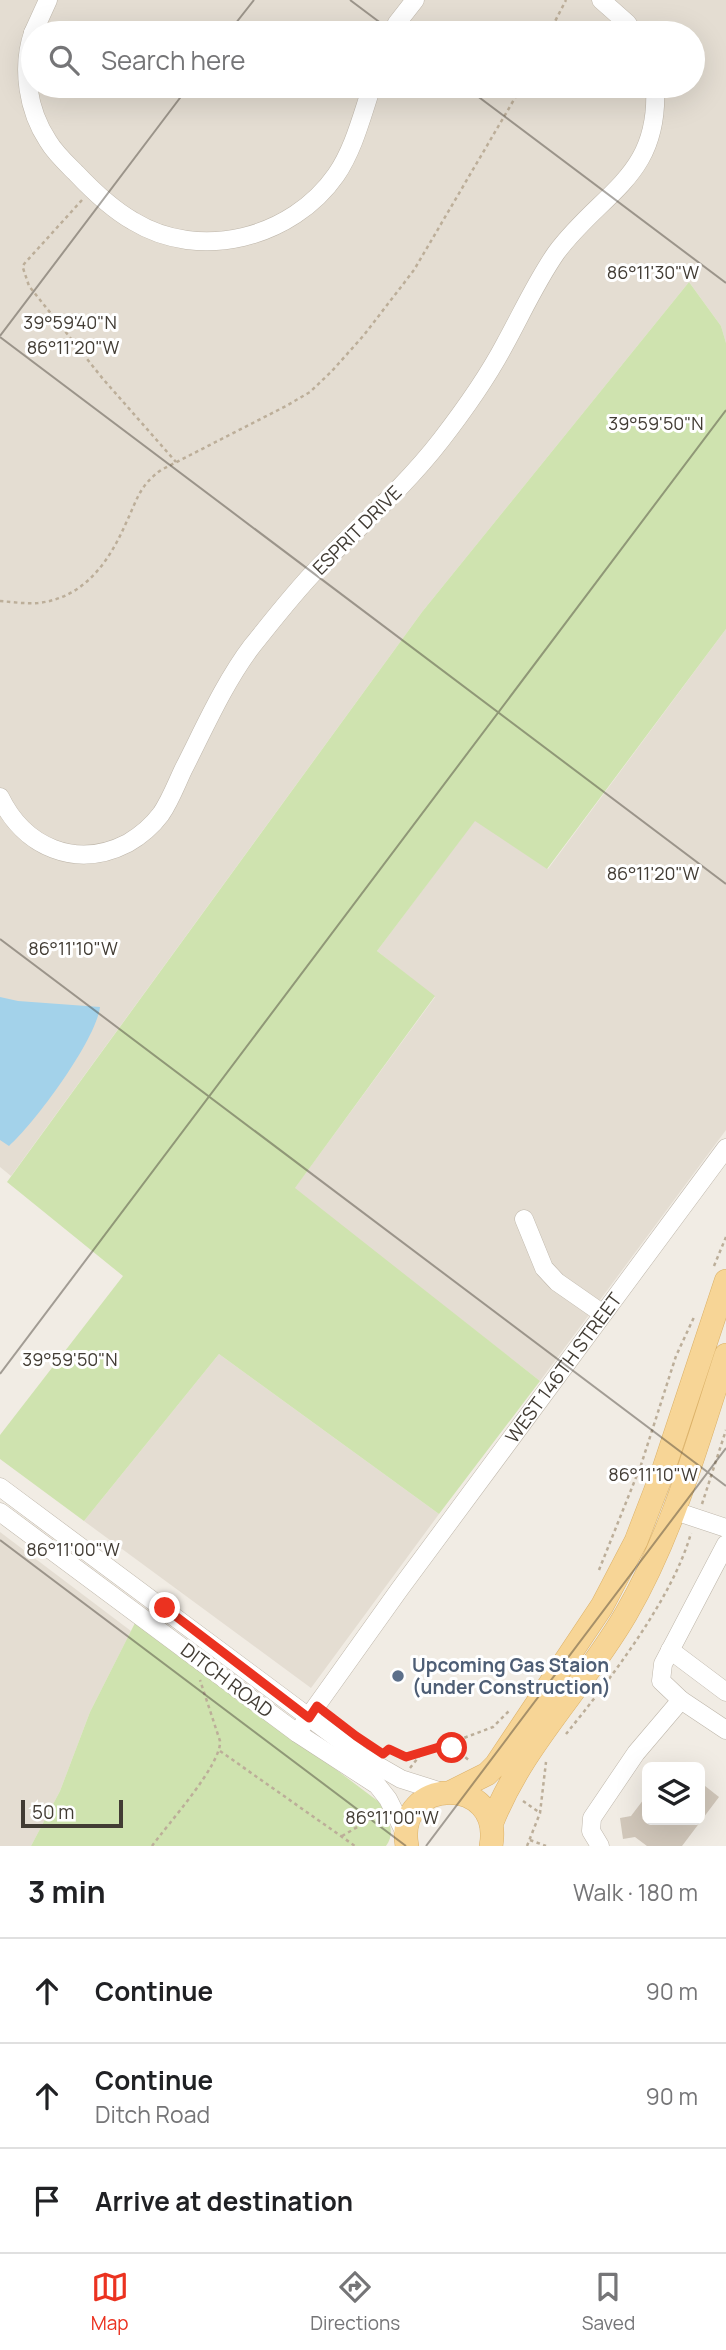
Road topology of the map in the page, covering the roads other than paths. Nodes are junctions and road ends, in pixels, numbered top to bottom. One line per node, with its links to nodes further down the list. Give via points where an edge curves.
1 (48, 0): 4 (street)
2 (415, 0): 5 (street)
3 (601, 0): 6 (street)
4 (38, 21)
5 (399, 21)
6 (625, 21)
7 (31, 98): 8 (street, via 36,117 54,149 92,189 133,221 166,235 210,242 258,234 281,224 320,195 348,155)
8 (368, 98)
9 (655, 98): 10 (street, ESPRIT DRIVE, via 654,127 633,172 558,251 478,390 414,474 316,570 250,650 217,703 161,814 147,830 107,852 70,853 34,840 9,816)
10 (0, 797)
11 (726, 1148): 14 (street, WEST 146TH STREET)
12 (524, 1219): 14 (street, via 544,1268)
13 (720, 1274): 27 (main road, via 651,1504 612,1588 496,1765 487,1774)
14 (603, 1314): 24 (street, WEST 146TH STREET)
15 (726, 1355): 18 (main road)
16 (0, 1487): 24 (street, DITCH ROAD)
17 (0, 1511): 26 (street, DITCH ROAD)
18 (675, 1511): 19 (street); 28 (main road, via 630,1607 518,1768)
19 (726, 1528)
20 (724, 1553): 21 (street)
21 (670, 1650): 22 (street); 23 (street, via 661,1681)
22 (726, 1692)
23 (681, 1700): 25 (street); 30 (street, via 636,1753 592,1818 591,1831)
24 (309, 1718): 26 (street, WEST 146TH STREET); 27 (street, DITCH ROAD, via 374,1765 401,1779)
25 (726, 1730)
26 (297, 1733): 29 (street, DITCH ROAD, via 377,1785 388,1799)
27 (446, 1792): 28 (main road, via 477,1801); 29 (main road, via 423,1800 414,1810)
28 (494, 1837)
29 (405, 1841)
30 (600, 1846)

